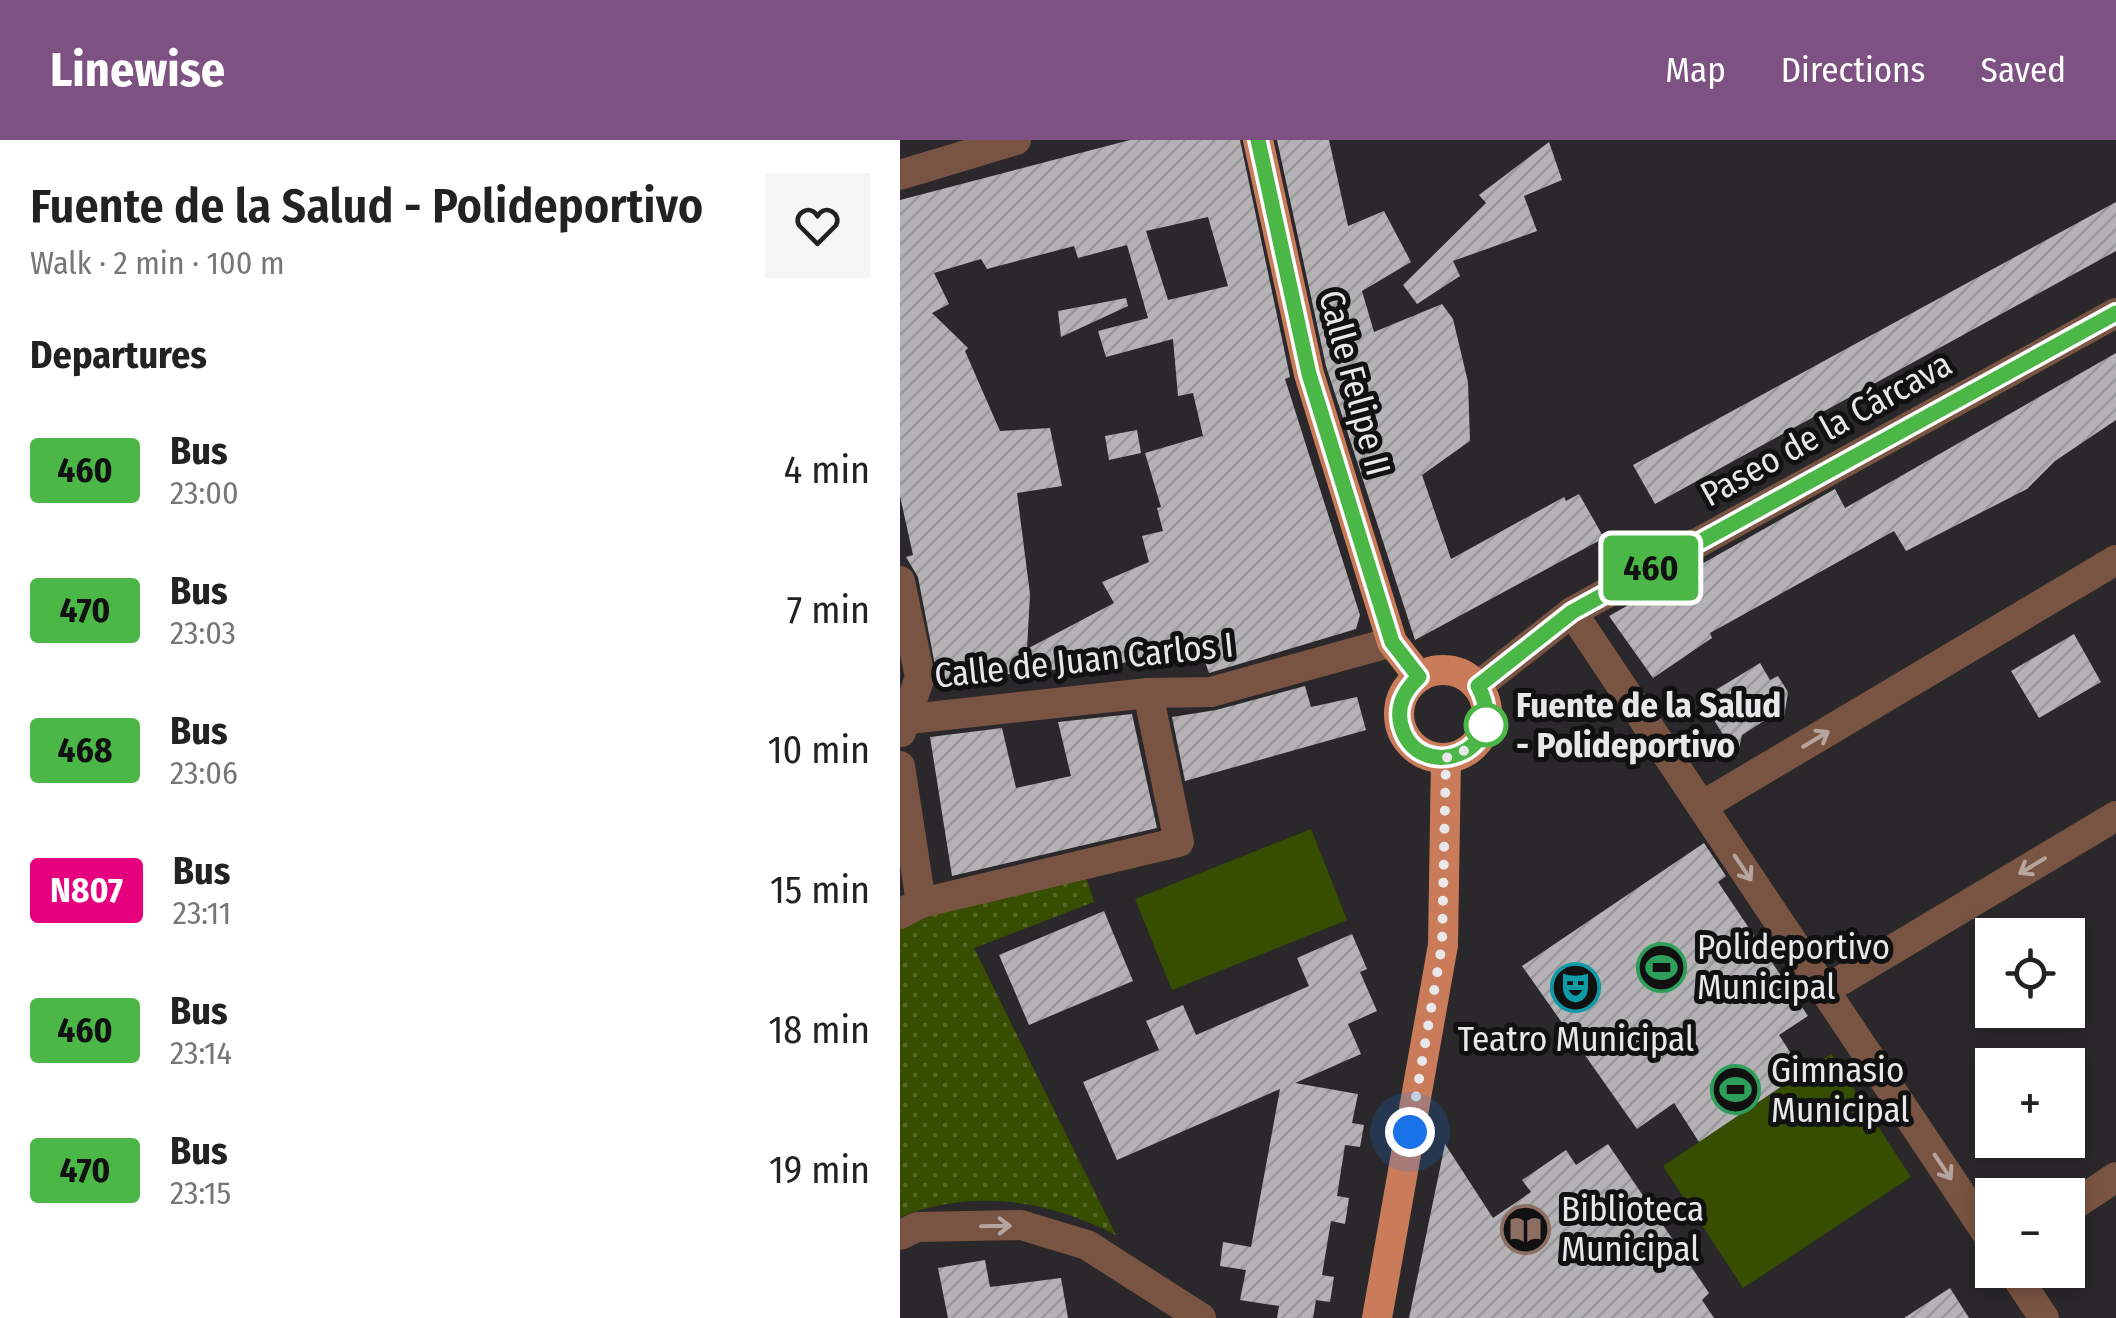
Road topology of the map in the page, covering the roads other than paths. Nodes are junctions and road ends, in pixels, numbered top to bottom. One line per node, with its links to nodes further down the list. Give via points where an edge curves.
1 (1016, 140): 3 (street)
2 (1258, 140): 8 (main road, Calle Felipe II, via 1309,374)
3 (900, 175)
4 (2116, 313): 7 (street, Paseo de la Cárcava)
5 (2116, 560): 15 (street, one-way to 5)
6 (900, 581): 12 (street, via 920,677)
7 (1572, 612): 10 (street, Paseo de la Cárcava); 15 (street)
8 (1392, 642): 9 (main road); 11 (street, Calle de Juan Carlos I, via 1211,692)
9 (1419, 677): 10 (main road, via 1450,670); 13 (main road, via 1401,699 1402,728 1419,750)
10 (1478, 686): 13 (main road, via 1488,712 1480,738)
11 (1148, 693): 12 (street, Calle de Juan Carlos I); 17 (street, via 1178,842)
12 (903, 724)
13 (1446, 758): 25 (main road, via 1442,945)
14 (900, 766): 17 (street)
15 (1702, 806): 18 (street, one-way to 18)
16 (2116, 816): 18 (street, one-way to 18)
17 (911, 908)
18 (1825, 990): 21 (street, one-way to 21)
19 (2116, 1176): 20 (street)
20 (2085, 1198)
21 (1975, 1215)
22 (900, 1235): 24 (street, one-way to 24, via 917,1227 1022,1225 1087,1244)
23 (2024, 1288): 26 (street)
24 (1200, 1318)
25 (1377, 1318)
26 (2044, 1318)

